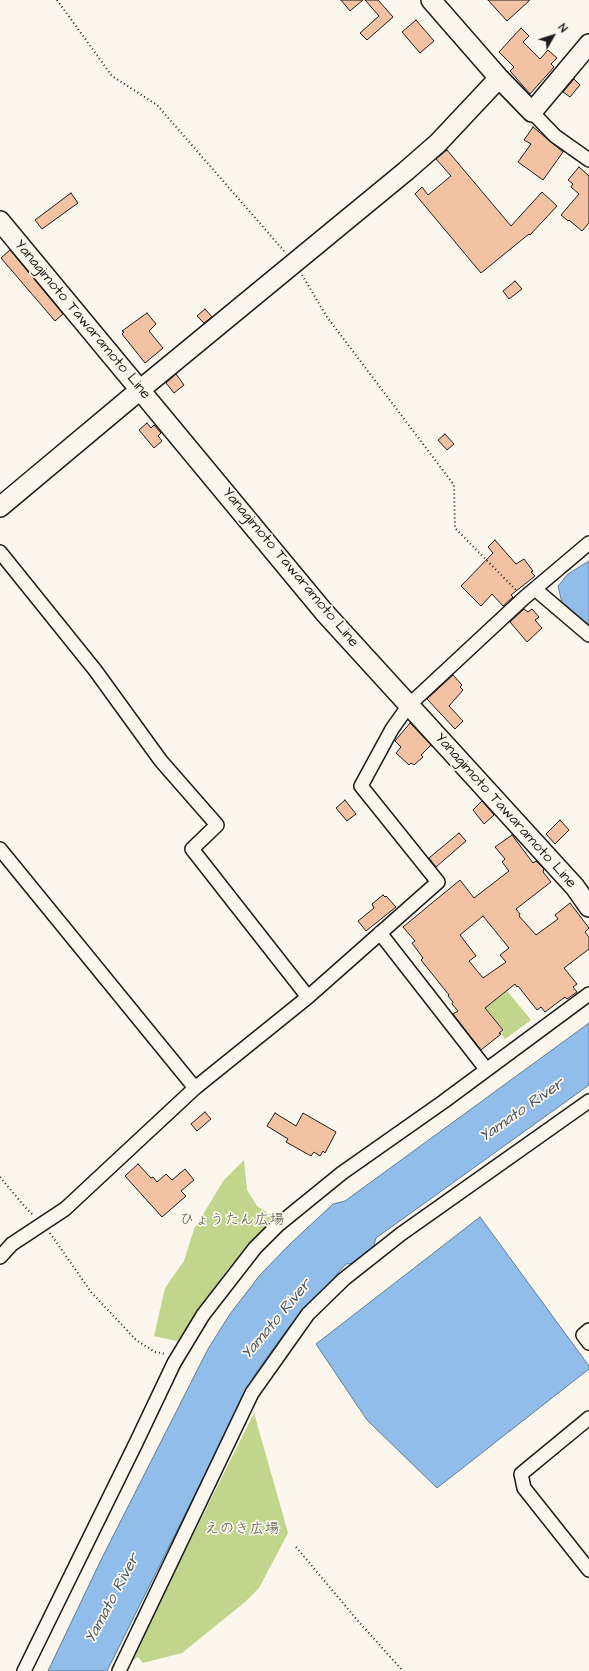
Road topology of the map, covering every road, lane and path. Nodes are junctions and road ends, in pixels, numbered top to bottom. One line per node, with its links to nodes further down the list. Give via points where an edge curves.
1 (57, 0): 8 (path, via 112,76 157,105)
2 (431, 0): 4 (street)
3 (589, 44): 5 (street)
4 (499, 78): 5 (street); 8 (street, via 438,143)
5 (532, 112): 6 (street, via 555,136)
6 (589, 160)
7 (0, 221): 9 (street, Yanagimoto Tawaramoto Line)
8 (295, 263): 9 (street); 14 (path, via 327,317 454,485 455,528)
9 (141, 389): 10 (street); 16 (street, Yanagimoto Tawaramoto Line, via 324,612)
10 (0, 507)
11 (589, 543): 13 (street)
12 (0, 552): 21 (street, via 95,670 161,761 217,825 192,849)
13 (535, 589): 14 (street); 15 (street)
14 (524, 598): 16 (street)
15 (589, 635)
16 (409, 705): 18 (street, Yanagimoto Tawaramoto Line, via 575,888); 19 (street, via 392,729 361,786 438,882)
17 (0, 849): 23 (street)
18 (589, 907)
19 (380, 933): 21 (street); 22 (street)
20 (589, 994): 22 (street)
21 (308, 997): 23 (street)
22 (486, 1069): 30 (street, via 342,1173 278,1225 255,1248 203,1315)
23 (195, 1088): 26 (street, via 65,1209)
24 (589, 1101): 35 (street, via 401,1234 344,1280 308,1314 252,1393)
25 (0, 1177): 26 (path)
26 (43, 1224): 27 (street, via 12,1244); 30 (path, via 91,1292 136,1340 155,1352)
27 (0, 1257)
28 (589, 1330): 29 (street, via 583,1335)
29 (589, 1343)
30 (178, 1356): 34 (street)
31 (589, 1418): 33 (street, via 521,1474 524,1488)
32 (296, 1547): 36 (path)
33 (589, 1570)
34 (24, 1671)
35 (120, 1671)
36 (403, 1671)

